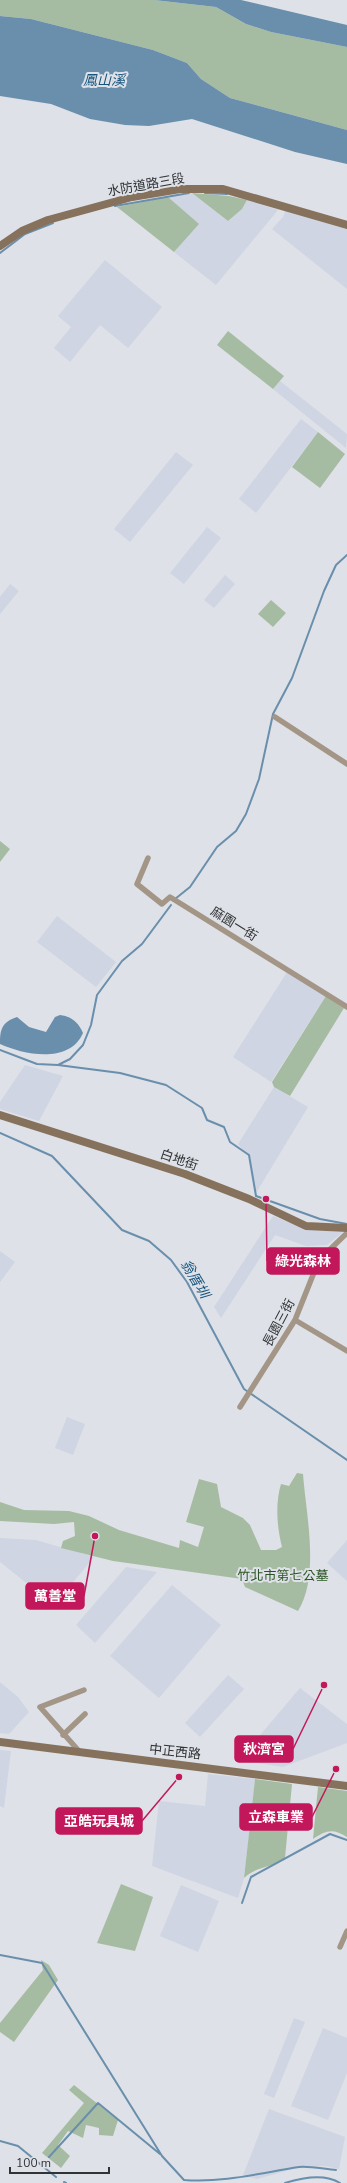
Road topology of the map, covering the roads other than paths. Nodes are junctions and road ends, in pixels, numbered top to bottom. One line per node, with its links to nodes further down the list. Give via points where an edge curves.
1 (347, 225): 2 (street, 水防道路三段, via 223,189 180,189 132,197 48,220 22,231)
2 (0, 246)
3 (275, 717): 4 (street)
4 (347, 764)
5 (148, 858): 6 (street, 麻園一街, via 137,884 162,904 170,897)
6 (347, 1007)
7 (0, 1115): 8 (street, 白地街, via 185,1174 249,1199 306,1226)
8 (347, 1228)
9 (347, 1233): 10 (street, 長園三街, via 318,1260)
10 (296, 1320): 11 (street); 12 (street, 長園三街)
11 (347, 1351)
12 (240, 1407)
13 (84, 1690): 15 (street, via 40,1707)
14 (85, 1714): 15 (street)
15 (63, 1735): 17 (street)
16 (0, 1742): 17 (street, 中正西路)
17 (78, 1750): 18 (street, 中正西路, via 134,1760)
18 (347, 1786)
19 (347, 1931): 20 (street)
20 (340, 1947)

